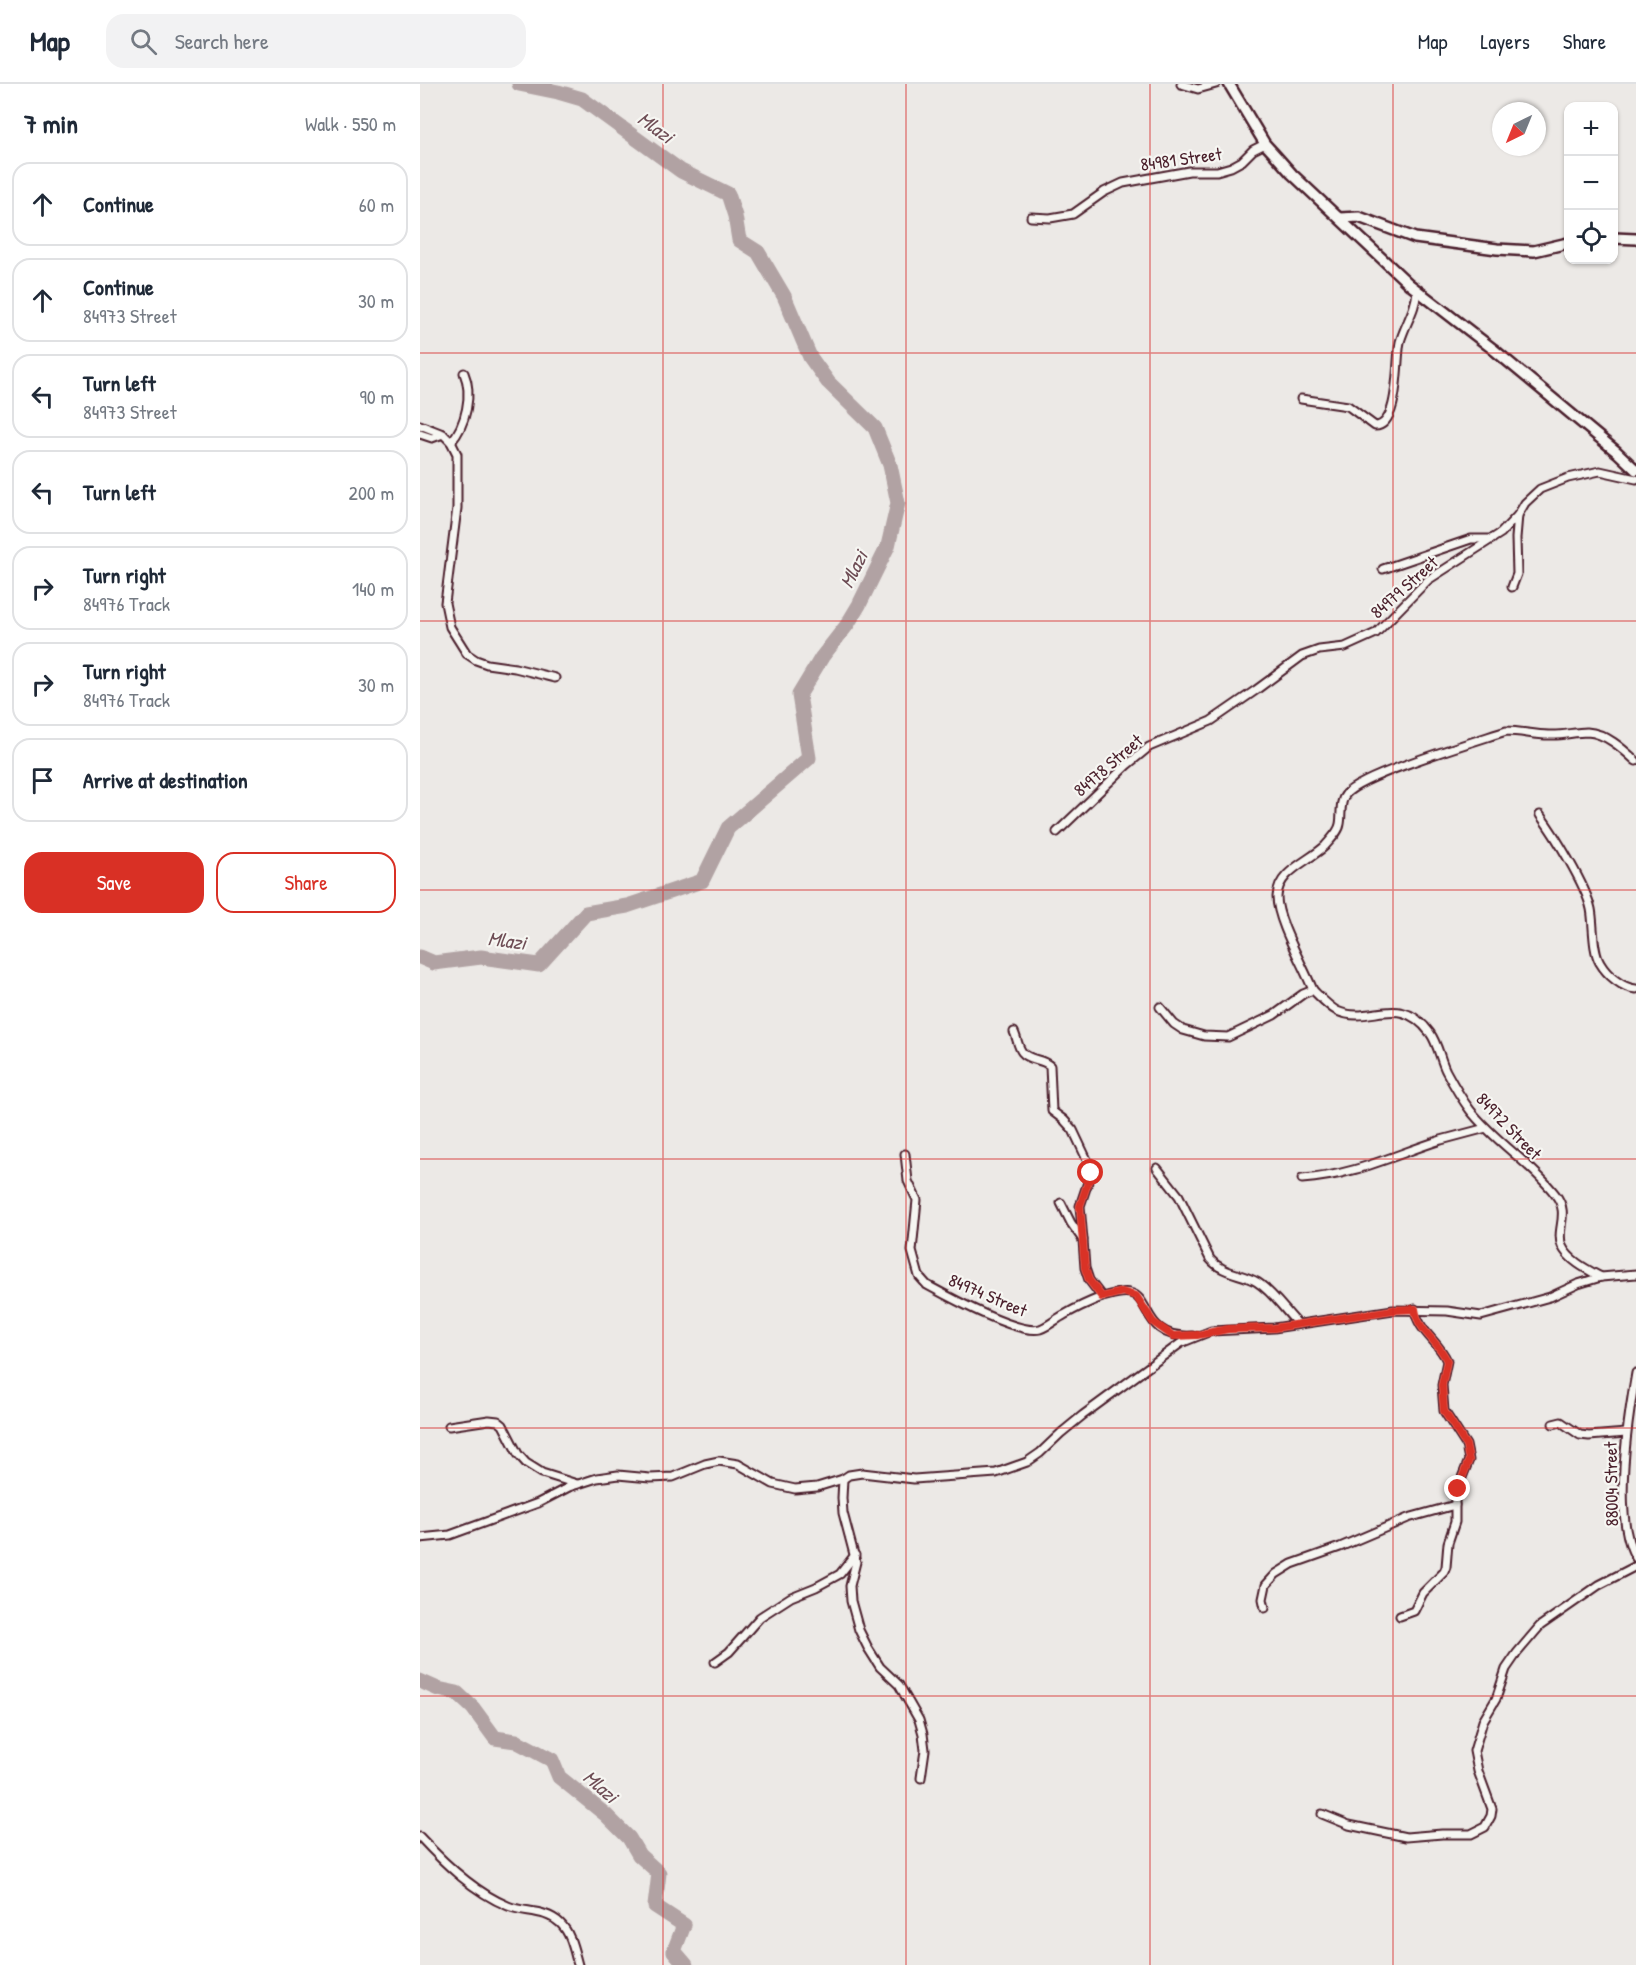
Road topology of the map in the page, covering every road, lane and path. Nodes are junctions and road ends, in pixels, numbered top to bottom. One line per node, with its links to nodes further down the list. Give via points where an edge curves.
1 (1181, 84): 2 (street, via 1198,88)
2 (1215, 84)
3 (1229, 84): 4 (street)
4 (1265, 144): 5 (street, 84981 Street, via 1231,167 1123,183 1065,217); 6 (street)
5 (1031, 217)
6 (1340, 218): 9 (street, via 1359,217 1415,238 1497,249 1534,251); 10 (street)
7 (1618, 238): 8 (street)
8 (1636, 239)
9 (1564, 244)
10 (1417, 290): 12 (street, via 1399,344 1395,396 1383,423 1375,426 1348,406); 17 (street)
11 (464, 373): 16 (street, via 468,397 460,430)
12 (1302, 399)
13 (420, 425): 15 (street)
14 (420, 434): 15 (street, via 432,438)
15 (442, 434): 16 (street)
16 (451, 442): 23 (street, via 457,454 457,508 445,603 450,627 467,654 476,660)
17 (1636, 470)
18 (1636, 479): 19 (street, 84979 Street, via 1600,471 1551,483 1533,494)
19 (1518, 515): 20 (street, 84979 Street); 22 (street, via 1517,574)
20 (1492, 539): 21 (street, via 1470,539); 24 (street, 84979 Street, via 1428,580 1376,633 1346,647 1302,656 1211,721)
21 (1383, 569)
22 (1512, 587)
23 (555, 678)
24 (1186, 731): 27 (street, 84978 Street, via 1149,747 1126,765)
25 (1636, 761): 29 (street, via 1613,743 1588,732 1535,735 1506,731 1354,786 1344,796 1340,826 1333,837 1280,883 1278,908)
26 (1540, 816): 28 (street, via 1586,894 1599,962 1622,985)
27 (1057, 832)
28 (1636, 989)
29 (1313, 990): 30 (street, via 1274,1015 1228,1037 1204,1036 1183,1029); 32 (street, 84972 Street, via 1336,1010 1356,1014 1394,1011 1419,1021 1430,1034 1460,1096)
30 (1160, 1006)
31 (1014, 1032): 37 (street, via 1023,1053 1050,1066 1052,1111 1070,1125 1088,1160 1091,1173 1080,1206)
32 (1486, 1128): 35 (street, via 1363,1168); 39 (street, 84972 Street, via 1556,1195 1564,1217 1563,1248 1577,1263)
33 (905, 1154): 40 (street, 84974 Street, via 908,1181 917,1200 912,1251 919,1276 927,1286 999,1320 1036,1330)
34 (1157, 1168): 42 (street, via 1179,1196 1214,1264 1265,1288)
35 (1302, 1179)
36 (1061, 1203): 37 (street)
37 (1083, 1240): 40 (street, via 1087,1274)
38 (1636, 1274): 39 (street)
39 (1601, 1277): 41 (street, via 1550,1297 1481,1316)
40 (1102, 1297): 43 (street, 84974 Street, via 1132,1293 1153,1322 1166,1332 1173,1336)
41 (1415, 1309): 42 (street); 50 (street, via 1420,1327 1447,1361 1442,1385 1444,1411 1468,1452)
42 (1298, 1324): 43 (street)
43 (1197, 1335): 48 (street, via 1083,1415 1040,1453 1015,1467 996,1473 942,1478 862,1473)
44 (1636, 1374): 47 (street, 88004 Street)
45 (1553, 1424): 47 (street, via 1561,1422 1580,1435)
46 (449, 1426): 49 (street, via 498,1421 526,1463 542,1473)
47 (1626, 1433): 53 (street, 88004 Street, via 1625,1528)
48 (843, 1479): 49 (street, via 795,1489 725,1461 705,1464 673,1477 609,1475); 52 (street, via 843,1513)
49 (577, 1484): 51 (street, via 538,1503 450,1535)
50 (1455, 1505): 55 (street, via 1408,1518 1292,1564 1266,1585); 56 (street, via 1444,1572 1423,1593 1414,1611)
51 (420, 1538)
52 (855, 1555): 57 (street, via 840,1574 760,1617); 58 (street, via 856,1568 849,1592 859,1630 874,1660 898,1684 919,1720 925,1750)
53 (1636, 1558)
54 (1636, 1566): 59 (street, via 1599,1585 1540,1626 1506,1669 1474,1751 1492,1809 1485,1827 1471,1834 1406,1837 1349,1825)
55 (1264, 1608)
56 (1400, 1616)
57 (715, 1662)
58 (921, 1778)
59 (1322, 1814)
60 (420, 1837): 61 (street, via 436,1855 493,1898 554,1918 568,1934)
61 (578, 1965)

